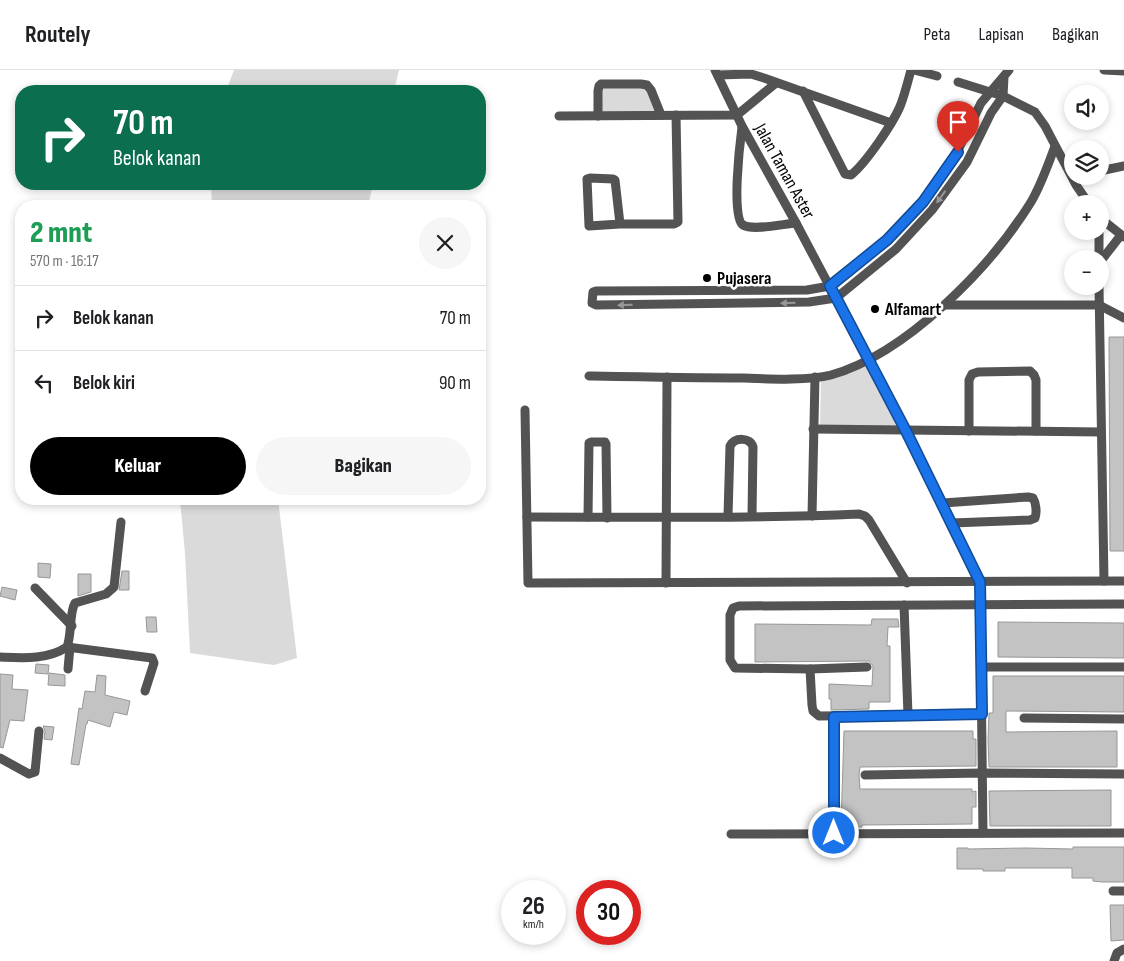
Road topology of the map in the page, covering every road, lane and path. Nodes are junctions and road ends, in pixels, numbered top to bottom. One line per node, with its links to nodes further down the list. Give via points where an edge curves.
1 (913, 70): 6 (street); 17 (street)
2 (1104, 70): 3 (street)
3 (1124, 71)
4 (716, 73): 8 (street, via 751,74); 14 (street, Jalan Taman Aster)
5 (1007, 74): 10 (street); 11 (street)
6 (937, 76)
7 (958, 82): 10 (street)
8 (776, 83): 9 (street); 14 (street)
9 (803, 91): 17 (street); 17 (street, via 845,174 851,175 857,170)
10 (989, 92): 11 (street); 28 (street, via 958,152 923,202 887,240)
11 (1003, 96): 19 (street, via 1035,112); 30 (street, one-way to 30, via 967,162 932,210 896,249)
12 (661, 115): 13 (street); 16 (street); 16 (street, via 647,85 601,84 598,86)
13 (676, 115): 14 (street); 24 (street, via 678,222)
14 (737, 115): 18 (street, Jalan Taman Aster)
15 (559, 116): 16 (street)
16 (598, 116)
17 (891, 123)
18 (742, 126): 23 (street, Jalan Taman Aster); 23 (street, via 737,178 739,222 755,227)
19 (1055, 146): 22 (street); 31 (street, via 1032,200 1016,224 998,249)
20 (1124, 166): 21 (street)
21 (1109, 168)
22 (1082, 195)
23 (796, 223): 28 (street, Jalan Taman Aster)
24 (620, 224): 24 (street, via 617,182 613,179 587,179 589,226)
25 (1109, 225): 26 (street)
26 (1123, 236): 27 (street)
27 (1109, 251)
28 (830, 286): 30 (street, Jalan Taman Aster); 30 (street, one-way to 28, via 809,302 596,305 592,302 592,292 596,291 807,290)
29 (1099, 295): 32 (street)
30 (836, 298): 34 (street, Jalan Taman Aster)
31 (945, 305): 32 (street); 34 (street)
32 (1099, 305): 33 (street); 43 (street)
33 (1124, 318)
34 (870, 360): 37 (street, via 831,375); 40 (street, Jalan Taman Aster)
35 (589, 376): 36 (street)
36 (667, 377): 37 (street); 50 (street)
37 (815, 377): 39 (street)
38 (525, 410): 48 (street)
39 (813, 429): 40 (street); 47 (street)
40 (906, 431): 41 (street); 44 (street, Jalan Taman Aster)
41 (969, 431): 42 (street); 42 (street, via 969,380 972,374 1030,371 1036,380)
42 (1036, 431): 43 (street)
43 (1102, 432): 54 (street)
44 (942, 503): 53 (street, Jalan Taman Aster); 53 (street, via 1028,497 1035,501 1035,518 1030,520)
45 (728, 516): 46 (street); 46 (street, via 730,446 737,440 748,440 753,447); 50 (street)
46 (752, 516): 47 (street)
47 (812, 516): 58 (street, via 865,516)
48 (527, 517): 49 (street); 57 (street, via 528,583)
49 (588, 517): 51 (street); 51 (street, via 590,443 605,442)
50 (667, 517): 51 (street); 57 (street)
51 (607, 518)
52 (121, 522): 63 (street, via 114,587 106,594 75,603)
53 (952, 523): 56 (street, Jalan Taman Aster)
54 (1104, 581): 55 (street); 56 (street)
55 (1124, 581)
56 (980, 582): 58 (street); 60 (street)
57 (666, 583): 58 (street)
58 (907, 583)
59 (35, 588): 63 (street)
60 (981, 603): 61 (street); 62 (street); 67 (street)
61 (1124, 604)
62 (904, 605): 70 (street, via 733,608 730,615 730,660 735,668); 73 (street)
63 (72, 626): 64 (street)
64 (68, 647): 65 (street, via 37,657); 69 (street); 71 (street, via 152,658 154,663)
65 (0, 657)
66 (867, 667): 70 (street)
67 (982, 667): 68 (street); 72 (street)
68 (1124, 667)
69 (68, 669)
70 (810, 669): 74 (street, via 813,711 819,716)
71 (145, 691)
72 (982, 714): 73 (street); 79 (street)
73 (908, 715): 74 (street)
74 (834, 717): 82 (street)
75 (1024, 718): 76 (street)
76 (1124, 719)
77 (39, 731): 78 (street, via 35,772 29,774)
78 (0, 758)
79 (982, 773): 80 (street); 81 (street); 83 (street)
80 (865, 774)
81 (1124, 774)
82 (834, 833): 83 (street); 85 (street)
83 (983, 833): 84 (street)
84 (1124, 833)
85 (731, 834)
86 (1113, 891): 87 (street)
87 (1124, 891)
88 (1124, 949): 89 (street, via 1117,953)
89 (1114, 961)

